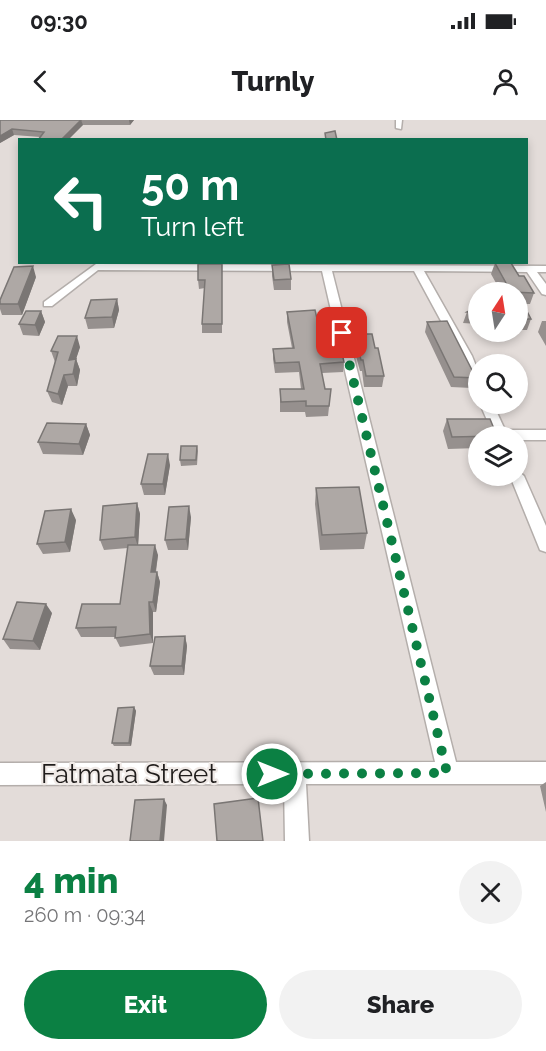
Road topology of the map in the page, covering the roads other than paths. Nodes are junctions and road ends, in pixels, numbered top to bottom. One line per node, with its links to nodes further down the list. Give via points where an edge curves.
1 (135, 265): 3 (street); 7 (street, via 96,267)
2 (523, 267): 4 (street); 5 (street); 6 (street)
3 (326, 268): 4 (street); 13 (street)
4 (418, 269): 8 (street)
5 (546, 269)
6 (546, 292)
7 (48, 304)
8 (468, 361)
9 (528, 435): 10 (street)
10 (546, 435)
11 (521, 486): 12 (street)
12 (546, 545)
13 (447, 773): 14 (street, Fatmata Street); 16 (street, Fatmata Street)
14 (546, 773)
15 (0, 774): 16 (street, Fatmata Street)
16 (295, 774): 17 (street)
17 (297, 841)

